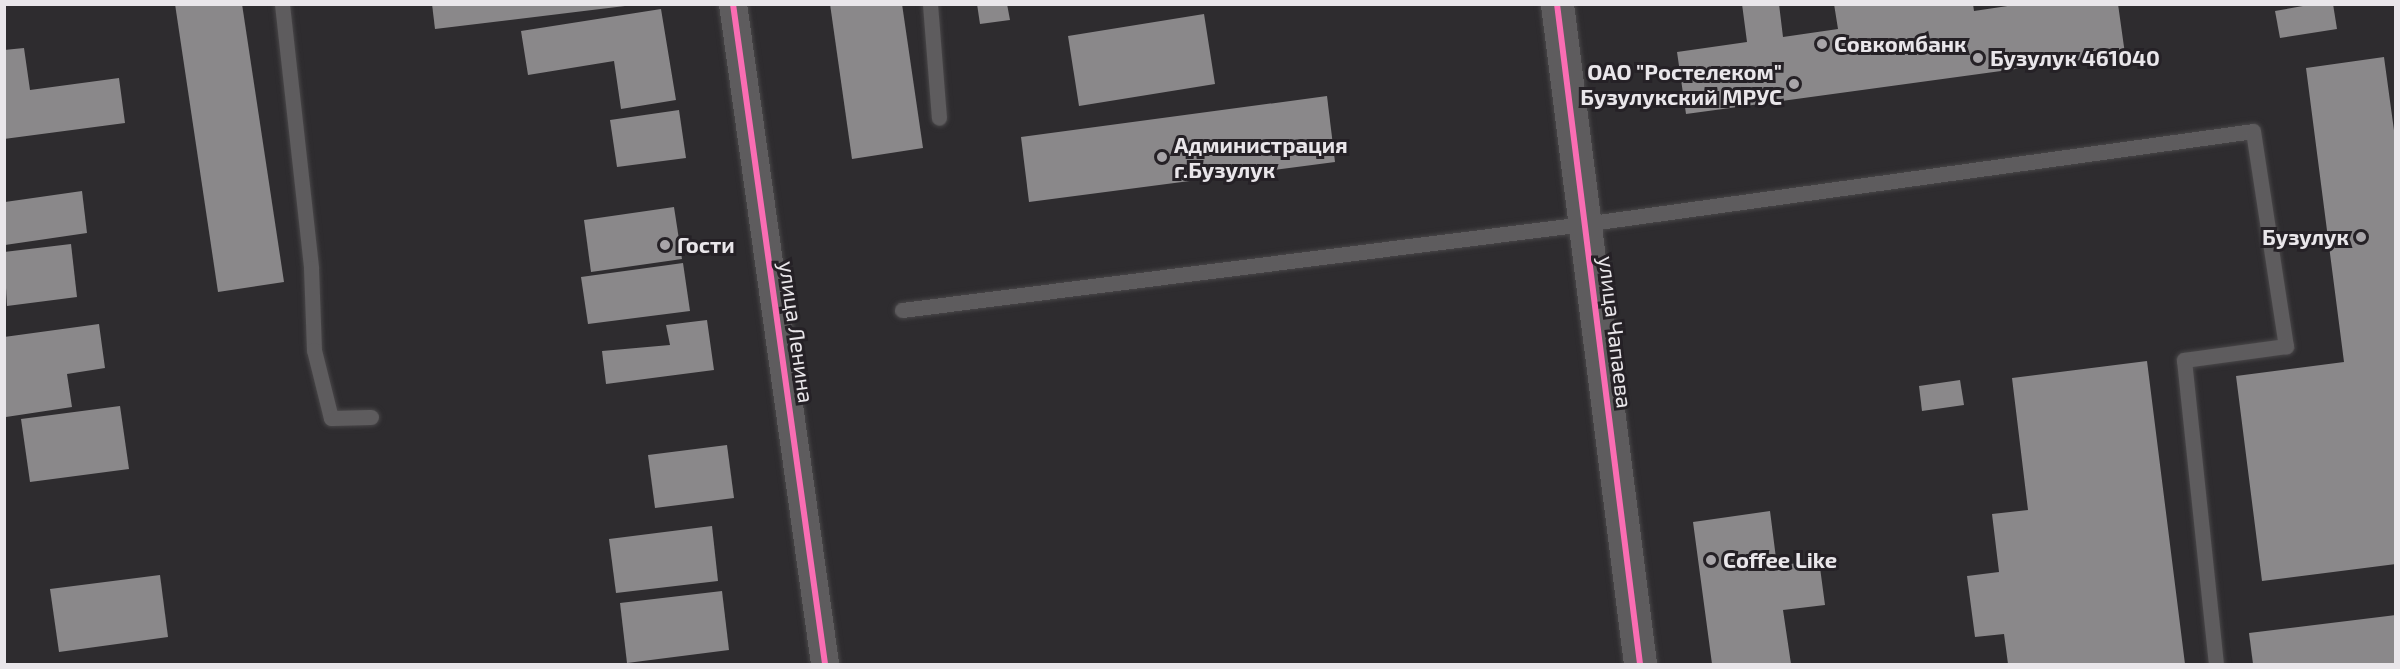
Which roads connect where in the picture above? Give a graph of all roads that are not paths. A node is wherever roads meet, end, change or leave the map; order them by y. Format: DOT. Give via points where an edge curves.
graph roads {
  1 [pos="282,4"];
  2 [pos="733,4"];
  3 [pos="930,4"];
  4 [pos="1557,4"];
  5 [pos="939,118"];
  6 [pos="1584,224"];
  7 [pos="902,310"];
  8 [pos="371,417"];
  9 [pos="825,664"];
  10 [pos="1640,664"];
  11 [pos="2216,664"];
  1 -- 8 [label="lane" via="311,268 314,350 332,418"];
  2 -- 9 [label="street, улица Ленина"];
  3 -- 5 [label="lane"];
  4 -- 6 [label="street, улица Чапаева"];
  6 -- 7 [label="lane"];
  6 -- 10 [label="street, улица Чапаева"];
  6 -- 11 [label="lane" via="2253,130 2286,346 2184,360"];
}
